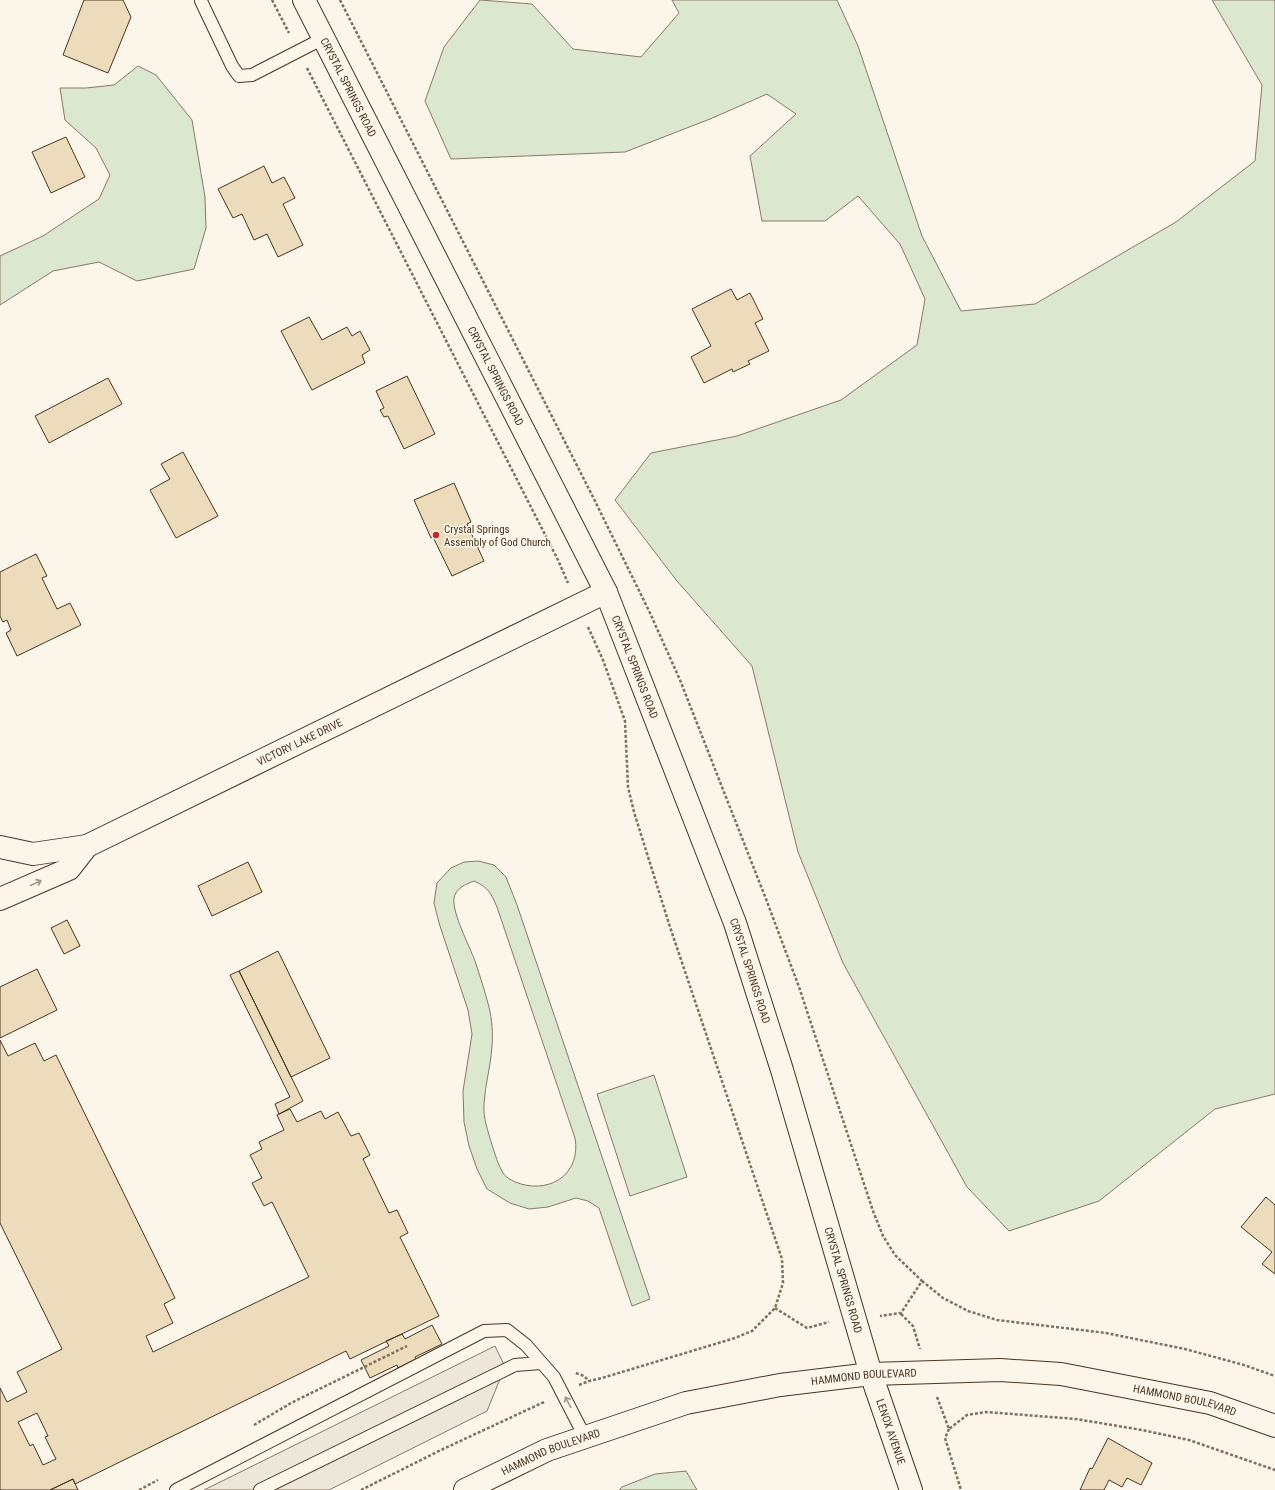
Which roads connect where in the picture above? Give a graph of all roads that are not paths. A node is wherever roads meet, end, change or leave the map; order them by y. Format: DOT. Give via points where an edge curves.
graph roads {
  1 [pos="202,0"];
  2 [pos="304,0"];
  3 [pos="324,38"];
  4 [pos="606,592"];
  5 [pos="87,846"];
  6 [pos="0,848"];
  7 [pos="0,899"];
  8 [pos="541,1363"];
  9 [pos="870,1374"];
  10 [pos="1275,1426"];
  11 [pos="585,1437"];
  12 [pos="176,1490"];
  13 [pos="260,1490"];
  14 [pos="465,1490"];
  15 [pos="911,1490"];
  1 -- 3 [label="lane" via="239,76 252,75"];
  2 -- 3 [label="street, CRYSTAL SPRINGS ROAD"];
  3 -- 4 [label="street, CRYSTAL SPRINGS ROAD"];
  4 -- 5 [label="street, VICTORY LAKE DRIVE"];
  4 -- 9 [label="street, CRYSTAL SPRINGS ROAD" via="735,923 782,1070"];
  5 -- 6 [label="street" via="33,854"];
  7 -- 5 [label="street, VICTORY LAKE DRIVE, one-way" via="68,868"];
  11 -- 8 [label="lane, one-way" via="554,1377"];
  8 -- 12 [label="lane" via="526,1345 507,1330 484,1331"];
  8 -- 13 [label="lane" via="515,1365"];
  9 -- 10 [label="street, HAMMOND BOULEVARD" via="1000,1370 1061,1374 1210,1403"];
  9 -- 11 [label="street, HAMMOND BOULEVARD" via="780,1385 686,1403"];
  9 -- 15 [label="street, LENOX AVENUE"];
  11 -- 14 [label="street, HAMMOND BOULEVARD" via="547,1450"];
}
